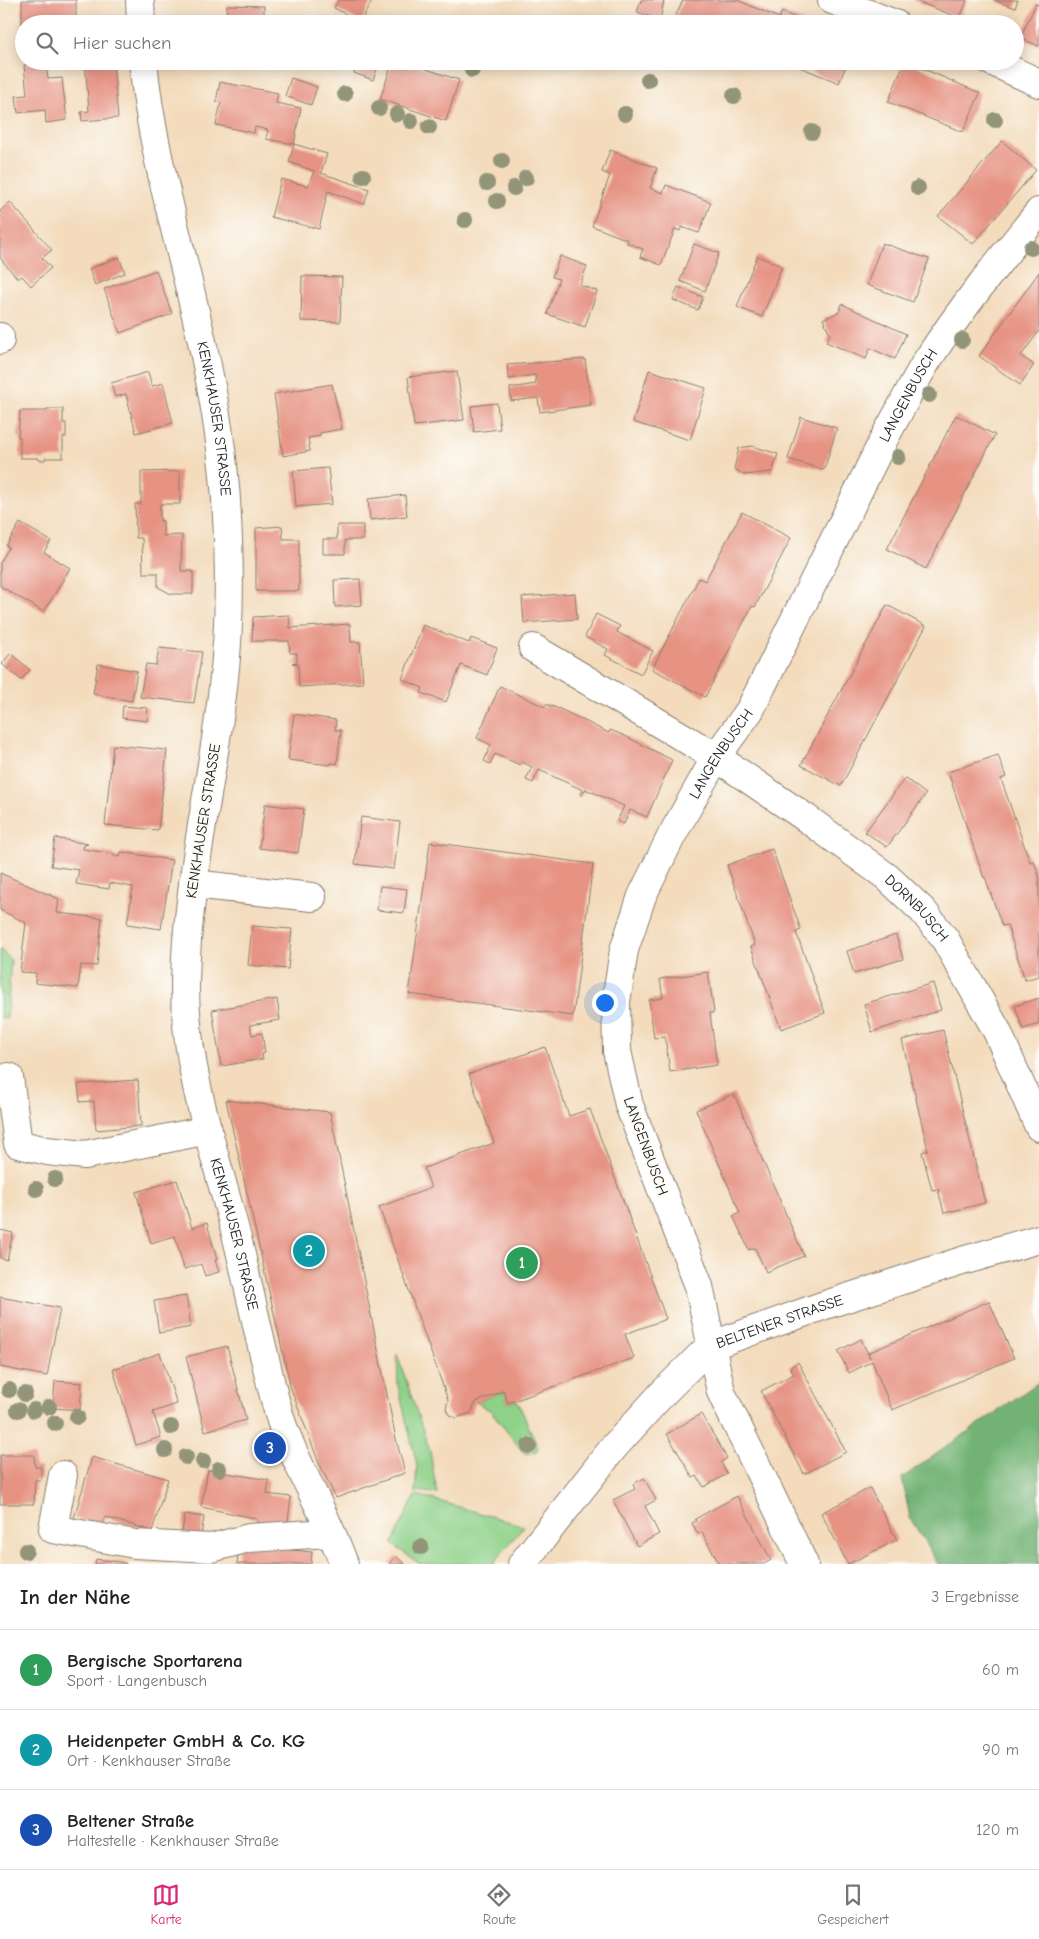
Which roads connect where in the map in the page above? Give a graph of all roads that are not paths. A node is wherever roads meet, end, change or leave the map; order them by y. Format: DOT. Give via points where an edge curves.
graph roads {
  1 [pos="140,0"];
  2 [pos="832,0"];
  3 [pos="141,15"];
  4 [pos="871,15"];
  5 [pos="144,70"];
  6 [pos="1011,70"];
  7 [pos="1039,83"];
  8 [pos="1039,212"];
  9 [pos="533,648"];
  10 [pos="716,757"];
  11 [pos="193,884"];
  12 [pos="312,897"];
  13 [pos="8,1077"];
  14 [pos="1039,1127"];
  15 [pos="208,1130"];
  16 [pos="1039,1239"];
  17 [pos="710,1346"];
  18 [pos="63,1475"];
  19 [pos="330,1533"];
  20 [pos="344,1564"];
  21 [pos="522,1564"];
  22 [pos="804,1564"];
  1 -- 3 [label="street"];
  2 -- 4 [label="street"];
  5 -- 11 [label="street, KENKHAUSER STRASSE" via="160,168 196,312 211,388 221,444 227,515 228,601 224,684"];
  6 -- 7 [label="street"];
  8 -- 10 [label="street, LANGENBUSCH" via="980,284 928,360 888,433 750,710"];
  9 -- 10 [label="street, DORNBUSCH"];
  10 -- 14 [label="street, DORNBUSCH" via="887,877 923,911 945,939 981,1000"];
  10 -- 17 [label="street, LANGENBUSCH" via="642,896 619,975 616,1028 617,1051 629,1105 699,1286"];
  11 -- 12 [label="street"];
  11 -- 15 [label="street, KENKHAUSER STRASSE" via="186,951 186,1010 194,1070"];
  13 -- 15 [label="street" via="18,1144 85,1155"];
  15 -- 19 [label="street, KENKHAUSER STRASSE" via="275,1401 288,1442"];
  16 -- 17 [label="street, BELTENER STRASSE" via="825,1305"];
  17 -- 21 [label="street, BELTENER STRASSE" via="626,1433"];
  17 -- 22 [label="street, LANGENBUSCH" via="721,1392"];
  18 -- 19 [label="street" via="53,1529 135,1544 211,1548 249,1538"];
  19 -- 20 [label="street, KENKHAUSER STRASSE"];
}
